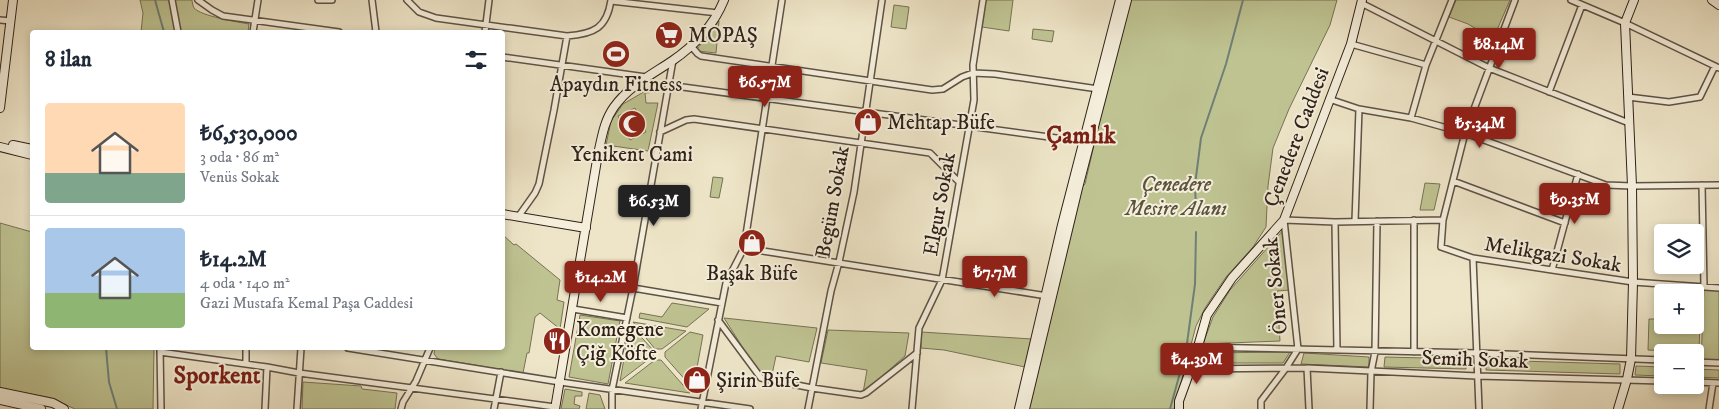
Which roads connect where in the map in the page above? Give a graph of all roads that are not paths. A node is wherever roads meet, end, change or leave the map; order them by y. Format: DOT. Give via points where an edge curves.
graph roads {
  1 [pos="13,0"];
  2 [pos="172,0"];
  3 [pos="198,0"];
  4 [pos="258,0"];
  5 [pos="318,0"];
  6 [pos="332,0"];
  7 [pos="372,0"];
  8 [pos="407,0"];
  9 [pos="489,0"];
  10 [pos="611,0"];
  11 [pos="724,0"];
  12 [pos="782,0"];
  13 [pos="882,0"];
  14 [pos="983,0"];
  15 [pos="1120,0"];
  16 [pos="1127,0"];
  17 [pos="1452,0"];
  18 [pos="1515,0"];
  19 [pos="1571,0"];
  20 [pos="1634,0"];
  21 [pos="1712,0"];
  22 [pos="1362,2"];
  23 [pos="1582,5"];
  24 [pos="1719,5"];
  25 [pos="718,13"];
  26 [pos="0,20"];
  27 [pos="255,20"];
  28 [pos="10,22"];
  29 [pos="1625,23"];
  30 [pos="485,25"];
  31 [pos="178,30"];
  32 [pos="253,30"];
  33 [pos="325,30"];
  34 [pos="376,30"];
  35 [pos="485,30"];
  36 [pos="567,36"];
  37 [pos="1435,41"];
  38 [pos="1351,44"];
  39 [pos="691,46"];
  40 [pos="505,57"];
  41 [pos="673,60"];
  42 [pos="562,65"];
  43 [pos="1426,65"];
  44 [pos="772,66"];
  45 [pos="1717,67"];
  46 [pos="1489,68"];
  47 [pos="973,73"];
  48 [pos="646,77"];
  49 [pos="869,80"];
  50 [pos="668,85"];
  51 [pos="1100,90"];
  52 [pos="1550,92"];
  53 [pos="1628,97"];
  54 [pos="767,98"];
  55 [pos="1329,99"];
  56 [pos="0,108"];
  57 [pos="1359,108"];
  58 [pos="864,111"];
  59 [pos="1411,118"];
  60 [pos="1629,123"];
  61 [pos="969,125"];
  62 [pos="762,129"];
  63 [pos="660,132"];
  64 [pos="1465,133"];
  65 [pos="0,142"];
  66 [pos="1086,142"];
  67 [pos="860,143"];
  68 [pos="0,147"];
  69 [pos="30,149"];
  70 [pos="30,154"];
  71 [pos="1578,174"];
  72 [pos="1453,181"];
  73 [pos="959,182"];
  74 [pos="1702,185"];
  75 [pos="1719,185"];
  76 [pos="1632,186"];
  77 [pos="505,215"];
  78 [pos="518,217"];
  79 [pos="1284,220"];
  80 [pos="1414,220"];
  81 [pos="1443,220"];
  82 [pos="1355,221"];
  83 [pos="1377,221"];
  84 [pos="1335,222"];
  85 [pos="1565,223"];
  86 [pos="586,228"];
  87 [pos="744,248"];
  88 [pos="1473,258"];
  89 [pos="839,262"];
  90 [pos="1552,270"];
  91 [pos="942,280"];
  92 [pos="1633,282"];
  93 [pos="1661,284"];
  94 [pos="1704,284"];
  95 [pos="1704,287"];
  96 [pos="633,288"];
  97 [pos="1719,288"];
  98 [pos="1049,296"];
  99 [pos="722,302"];
  100 [pos="572,309"];
  101 [pos="627,318"];
  102 [pos="718,320"];
  103 [pos="1198,348"];
  104 [pos="1298,349"];
  105 [pos="160,350"];
  106 [pos="246,350"];
  107 [pos="301,350"];
  108 [pos="361,350"];
  109 [pos="429,350"];
  110 [pos="1337,350"];
  111 [pos="917,352"];
  112 [pos="1375,352"];
  113 [pos="1414,352"];
  114 [pos="1477,353"];
  115 [pos="1631,359"];
  116 [pos="425,360"];
  117 [pos="1654,360"];
  118 [pos="1704,362"];
  119 [pos="1719,363"];
  120 [pos="246,364"];
  121 [pos="268,367"];
  122 [pos="1286,368"];
  123 [pos="1307,368"];
  124 [pos="1191,369"];
  125 [pos="501,372"];
  126 [pos="1371,372"];
  127 [pos="299,373"];
  128 [pos="1477,376"];
  129 [pos="1627,379"];
  130 [pos="1654,380"];
  131 [pos="560,382"];
  132 [pos="1716,383"];
  133 [pos="412,388"];
  134 [pos="812,388"];
  135 [pos="612,390"];
  136 [pos="0,392"];
  137 [pos="0,400"];
  138 [pos="495,400"];
  139 [pos="702,401"];
  140 [pos="555,408"];
  141 [pos="42,409"];
  142 [pos="64,409"];
  143 [pos="161,409"];
  144 [pos="265,409"];
  145 [pos="297,409"];
  146 [pos="400,409"];
  147 [pos="494,409"];
  148 [pos="612,409"];
  149 [pos="701,409"];
  150 [pos="750,409"];
  151 [pos="808,409"];
  152 [pos="912,409"];
  153 [pos="1019,409"];
  154 [pos="1025,409"];
  155 [pos="1179,409"];
  156 [pos="1261,409"];
  157 [pos="1309,409"];
  158 [pos="1370,409"];
  159 [pos="1479,409"];
  160 [pos="1618,409"];
  161 [pos="1709,409"];
  1 -- 28 [label="street"];
  2 -- 31 [label="street"];
  3 -- 27 [label="street" via="217,14"];
  4 -- 27 [label="street"];
  5 -- 6 [label="street"];
  7 -- 34 [label="street"];
  8 -- 30 [label="street" via="424,15"];
  9 -- 30 [label="street"];
  10 -- 25 [label="street"];
  10 -- 36 [label="street" via="608,16 602,24 586,33"];
  11 -- 25 [label="street"];
  12 -- 44 [label="street"];
  13 -- 49 [label="street, Begüm Sokak"];
  14 -- 47 [label="street, Elgur Sokak"];
  15 -- 51 [label="street"];
  16 -- 51 [label="street"];
  17 -- 37 [label="street"];
  18 -- 46 [label="street, Melikgazi Sokak"];
  19 -- 23 [label="street"];
  20 -- 29 [label="street"];
  21 -- 24 [label="street"];
  22 -- 37 [label="street"];
  22 -- 38 [label="street, Çenedere Caddesi"];
  23 -- 29 [label="street"];
  23 -- 52 [label="street"];
  25 -- 39 [label="street"];
  26 -- 28 [label="street"];
  27 -- 32 [label="street"];
  27 -- 33 [label="street"];
  28 -- 56 [label="street"];
  29 -- 45 [label="street"];
  29 -- 53 [label="street"];
  30 -- 35 [label="street"];
  30 -- 36 [label="street"];
  36 -- 42 [label="street"];
  37 -- 43 [label="street"];
  37 -- 46 [label="street"];
  38 -- 43 [label="street"];
  38 -- 55 [label="street, Çenedere Caddesi"];
  39 -- 41 [label="street"];
  39 -- 44 [label="street" via="701,56"];
  40 -- 42 [label="street"];
  41 -- 48 [label="street"];
  41 -- 50 [label="street"];
  42 -- 48 [label="street"];
  42 -- 78 [label="street" via="539,184"];
  43 -- 59 [label="street"];
  44 -- 49 [label="street"];
  44 -- 54 [label="street"];
  45 -- 53 [label="street" via="1700,97 1669,102"];
  46 -- 52 [label="street"];
  46 -- 64 [label="street, Melikgazi Sokak"];
  47 -- 49 [label="street" via="938,90"];
  47 -- 51 [label="street"];
  47 -- 61 [label="street, Elgur Sokak" via="974,100"];
  48 -- 86 [label="street" via="619,100 605,125"];
  49 -- 58 [label="street, Begüm Sokak"];
  50 -- 54 [label="street"];
  50 -- 63 [label="street"];
  51 -- 66 [label="street"];
  52 -- 60 [label="street"];
  53 -- 60 [label="street"];
  54 -- 58 [label="street"];
  54 -- 62 [label="street"];
  55 -- 57 [label="street"];
  55 -- 79 [label="street, Çenedere Caddesi"];
  57 -- 59 [label="street"];
  57 -- 82 [label="street"];
  58 -- 61 [label="street"];
  58 -- 67 [label="street, Begüm Sokak"];
  59 -- 64 [label="street"];
  60 -- 76 [label="street"];
  61 -- 66 [label="street"];
  61 -- 73 [label="street, Elgur Sokak"];
  62 -- 63 [label="street" via="694,119"];
  62 -- 67 [label="street"];
  62 -- 87 [label="street"];
  63 -- 96 [label="street"];
  64 -- 71 [label="street"];
  64 -- 72 [label="street, Melikgazi Sokak"];
  65 -- 69 [label="street"];
  66 -- 98 [label="street"];
  67 -- 73 [label="street" via="930,153"];
  67 -- 89 [label="street, Begüm Sokak" via="854,192"];
  68 -- 70 [label="street"];
  71 -- 76 [label="street" via="1606,185"];
  71 -- 85 [label="street"];
  72 -- 81 [label="street, Melikgazi Sokak"];
  72 -- 85 [label="street"];
  73 -- 91 [label="street, Elgur Sokak"];
  74 -- 75 [label="street"];
  74 -- 76 [label="street"];
  74 -- 94 [label="street"];
  76 -- 92 [label="street"];
  77 -- 78 [label="street"];
  78 -- 86 [label="street"];
  79 -- 84 [label="street"];
  79 -- 103 [label="street, Çenedere Caddesi" via="1232,278 1207,315"];
  79 -- 104 [label="street, Öner Sokak"];
  80 -- 81 [label="street"];
  80 -- 83 [label="street"];
  80 -- 113 [label="street"];
  81 -- 88 [label="street, Melikgazi Sokak" via="1441,247"];
  82 -- 83 [label="street"];
  82 -- 84 [label="street"];
  83 -- 112 [label="street"];
  84 -- 110 [label="street"];
  85 -- 90 [label="street"];
  86 -- 100 [label="street"];
  87 -- 89 [label="street"];
  87 -- 99 [label="street" via="726,283"];
  88 -- 90 [label="street, Melikgazi Sokak"];
  88 -- 114 [label="street"];
  89 -- 91 [label="street"];
  89 -- 134 [label="street, Begüm Sokak"];
  90 -- 92 [label="street, Melikgazi Sokak"];
  91 -- 98 [label="street"];
  91 -- 111 [label="street, Elgur Sokak" via="919,328"];
  92 -- 93 [label="street, Melikgazi Sokak"];
  92 -- 115 [label="street"];
  95 -- 97 [label="street, Melikgazi Sokak"];
  96 -- 99 [label="street"];
  96 -- 101 [label="street"];
  98 -- 153 [label="street"];
  98 -- 154 [label="street"];
  99 -- 102 [label="street"];
  100 -- 101 [label="street"];
  100 -- 131 [label="street"];
  101 -- 135 [label="street"];
  102 -- 134 [label="street" via="761,378"];
  102 -- 139 [label="street"];
  103 -- 104 [label="street, Semih Sokak"];
  103 -- 124 [label="street, Çenedere Caddesi"];
  104 -- 110 [label="street, Semih Sokak"];
  104 -- 122 [label="street"];
  105 -- 120 [label="street"];
  105 -- 143 [label="street"];
  106 -- 120 [label="street"];
  107 -- 127 [label="street"];
  108 -- 116 [label="street"];
  109 -- 116 [label="street"];
  110 -- 112 [label="street, Semih Sokak"];
  111 -- 134 [label="street" via="866,393 856,395"];
  111 -- 152 [label="street, Elgur Sokak"];
  112 -- 113 [label="street, Semih Sokak"];
  112 -- 126 [label="street"];
  113 -- 114 [label="street, Semih Sokak"];
  114 -- 115 [label="street, Semih Sokak"];
  114 -- 128 [label="street"];
  115 -- 117 [label="street, Semih Sokak"];
  115 -- 129 [label="street"];
  116 -- 125 [label="street"];
  116 -- 133 [label="street"];
  118 -- 119 [label="street"];
  120 -- 121 [label="street"];
  121 -- 127 [label="street"];
  121 -- 144 [label="street"];
  122 -- 123 [label="street, Semih Sokak"];
  122 -- 124 [label="street, Semih Sokak"];
  122 -- 156 [label="street" via="1261,402"];
  123 -- 126 [label="street, Semih Sokak"];
  123 -- 157 [label="street"];
  124 -- 155 [label="street, Çenedere Caddesi"];
  125 -- 131 [label="street"];
  125 -- 138 [label="street"];
  126 -- 128 [label="street, Semih Sokak"];
  126 -- 158 [label="street"];
  127 -- 133 [label="street"];
  127 -- 145 [label="street"];
  128 -- 129 [label="street, Semih Sokak"];
  128 -- 159 [label="street"];
  129 -- 130 [label="street, Semih Sokak"];
  129 -- 160 [label="street"];
  131 -- 135 [label="street"];
  131 -- 140 [label="street"];
  132 -- 161 [label="street"];
  133 -- 138 [label="street"];
  133 -- 146 [label="street"];
  134 -- 151 [label="street, Begüm Sokak"];
  135 -- 139 [label="street"];
  135 -- 148 [label="street"];
  136 -- 142 [label="street" via="53,403"];
  137 -- 141 [label="street"];
  138 -- 140 [label="street"];
  138 -- 147 [label="street"];
  139 -- 149 [label="street"];
  139 -- 150 [label="street"];
}
